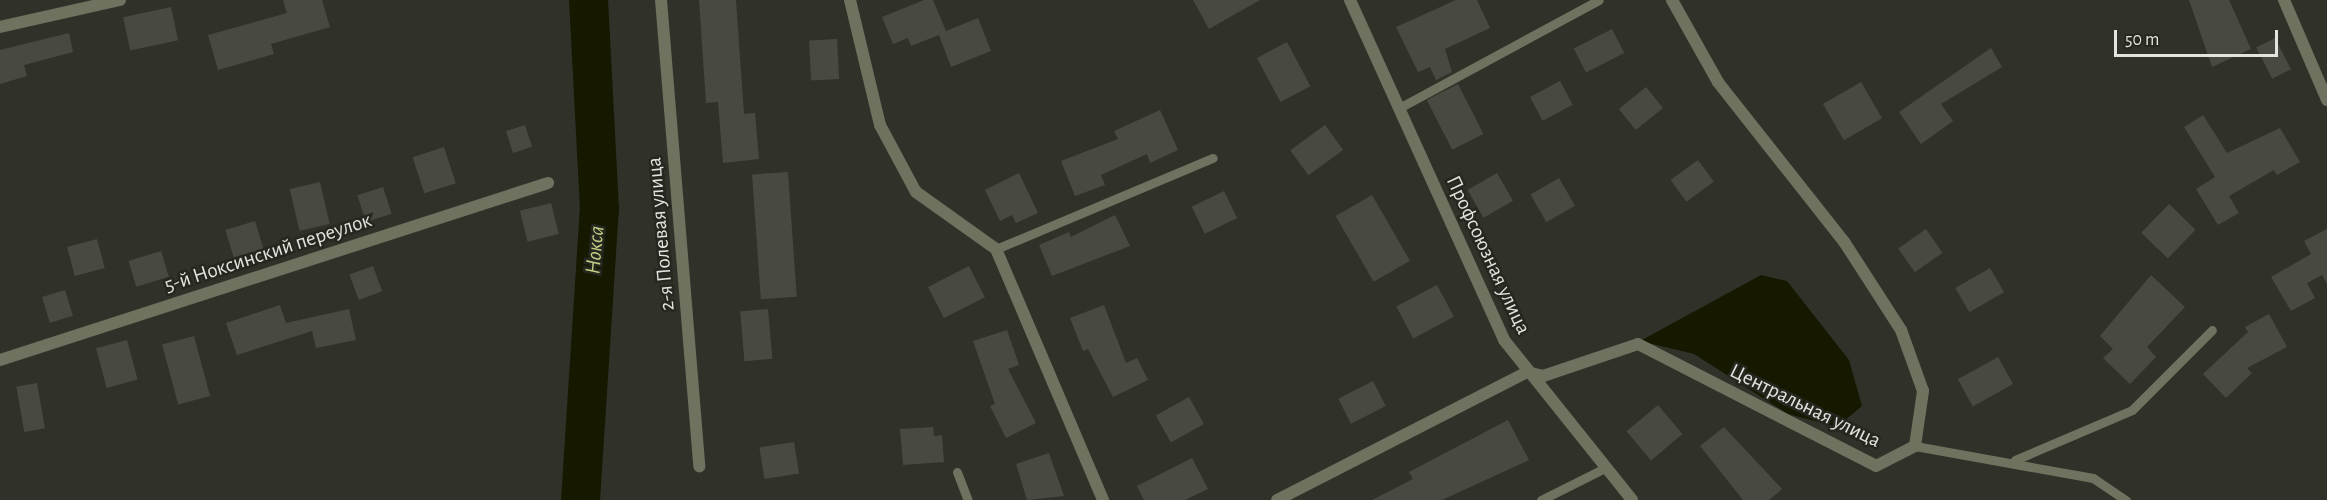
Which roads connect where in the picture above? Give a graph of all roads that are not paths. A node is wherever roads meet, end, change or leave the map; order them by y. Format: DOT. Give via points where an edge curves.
graph roads {
  1 [pos="120,0"];
  2 [pos="661,0"];
  3 [pos="850,0"];
  4 [pos="1350,0"];
  5 [pos="1599,0"];
  6 [pos="1672,0"];
  7 [pos="2284,0"];
  8 [pos="0,27"];
  9 [pos="2327,99"];
  10 [pos="1399,108"];
  11 [pos="1213,158"];
  12 [pos="548,183"];
  13 [pos="996,249"];
  14 [pos="2212,330"];
  15 [pos="0,360"];
  16 [pos="1527,372"];
  17 [pos="1915,446"];
  18 [pos="2015,460"];
  19 [pos="699,466"];
  20 [pos="1605,468"];
  21 [pos="957,472"];
  22 [pos="968,500"];
  23 [pos="1103,500"];
  24 [pos="1277,500"];
  25 [pos="1541,500"];
  26 [pos="1632,500"];
  27 [pos="2126,500"];
  1 -- 8 [label="street"];
  2 -- 19 [label="street, 2-я Полевая улица"];
  3 -- 13 [label="street" via="880,125 916,192"];
  4 -- 10 [label="street, Профсоюзная улица"];
  5 -- 10 [label="lane"];
  6 -- 17 [label="street" via="1718,82 1845,243 1901,330 1923,391"];
  7 -- 9 [label="street"];
  10 -- 16 [label="street, Профсоюзная улица" via="1504,339"];
  11 -- 13 [label="lane"];
  12 -- 15 [label="street, 5-й Ноксинский переулок"];
  13 -- 23 [label="street"];
  14 -- 18 [label="lane" via="2132,410"];
  16 -- 17 [label="street, Центральная улица" via="1543,376 1638,344 1876,466"];
  16 -- 20 [label="street, Профсоюзная улица"];
  16 -- 24 [label="street"];
  17 -- 18 [label="lane"];
  18 -- 27 [label="lane" via="2093,478"];
  20 -- 25 [label="lane"];
  20 -- 26 [label="street, Профсоюзная улица"];
  21 -- 22 [label="lane"];
}
